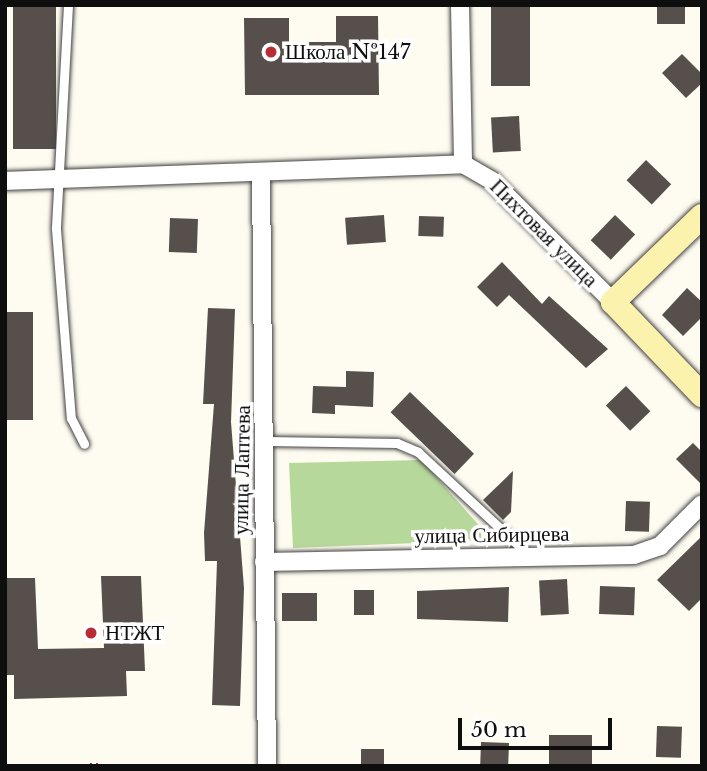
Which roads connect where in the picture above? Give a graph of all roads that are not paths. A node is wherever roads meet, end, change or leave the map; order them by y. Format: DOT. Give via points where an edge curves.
graph roads {
  1 [pos="68,5"];
  2 [pos="460,5"];
  3 [pos="463,164"];
  4 [pos="261,175"];
  5 [pos="63,180"];
  6 [pos="5,181"];
  7 [pos="702,216"];
  8 [pos="613,302"];
  9 [pos="702,395"];
  10 [pos="267,441"];
  11 [pos="84,444"];
  12 [pos="702,504"];
  13 [pos="530,556"];
  14 [pos="264,562"];
  15 [pos="267,766"];
  1 -- 5 [label="lane"];
  2 -- 3 [label="street"];
  3 -- 4 [label="street"];
  3 -- 8 [label="street, Пихтовая улица" via="492,181"];
  4 -- 5 [label="street"];
  4 -- 10 [label="street, улица Лаптева"];
  5 -- 6 [label="street"];
  5 -- 11 [label="lane" via="56,229 71,418"];
  7 -- 8 [label="street"];
  8 -- 9 [label="street, Пихтовая улица"];
  10 -- 13 [label="lane" via="397,443 418,452"];
  10 -- 14 [label="street, улица Лаптева"];
  12 -- 13 [label="street, улица Сибирцева" via="660,547 634,555"];
  13 -- 14 [label="street, улица Сибирцева"];
  14 -- 15 [label="street, улица Лаптева"];
}
